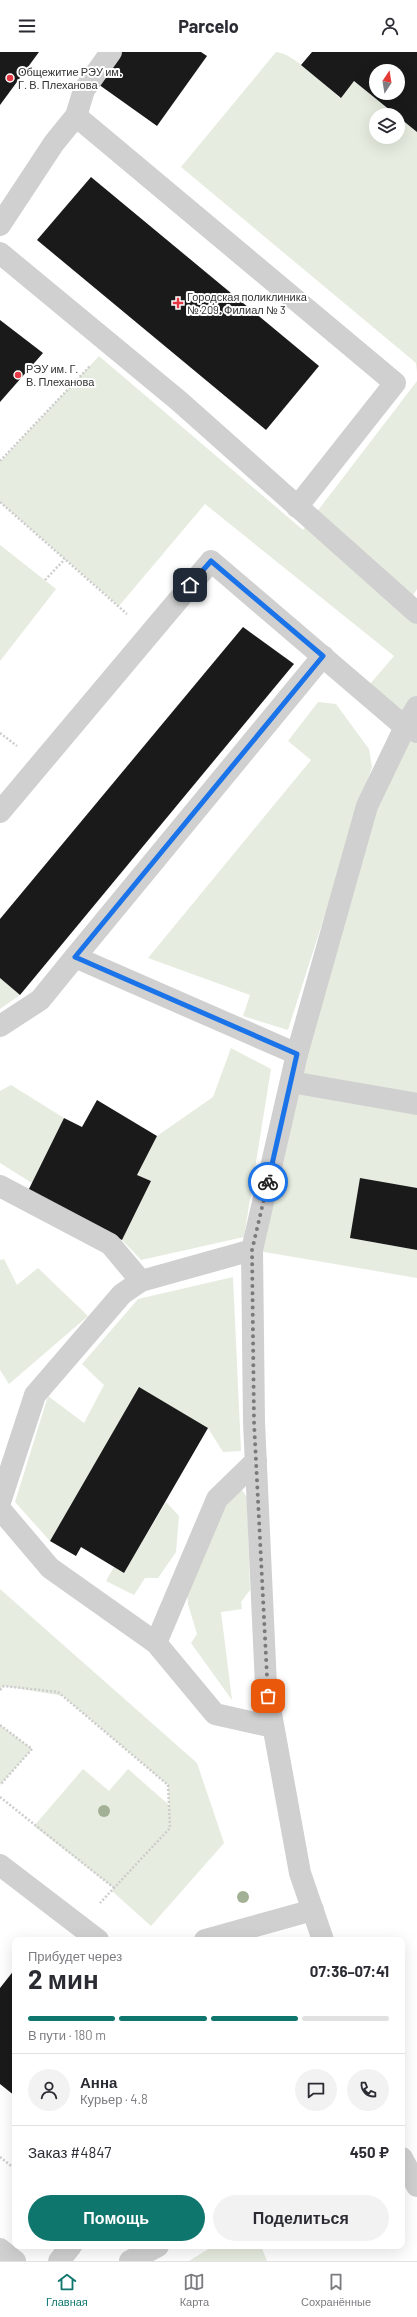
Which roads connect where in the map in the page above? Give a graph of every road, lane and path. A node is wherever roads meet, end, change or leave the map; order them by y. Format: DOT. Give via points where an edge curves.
graph roads {
  1 [pos="111,52"];
  2 [pos="76,116"];
  3 [pos="0,225"];
  4 [pos="0,252"];
  5 [pos="111,343"];
  6 [pos="0,461"];
  7 [pos="0,502"];
  8 [pos="297,507"];
  9 [pos="65,559"];
  10 [pos="45,580"];
  11 [pos="417,612"];
  12 [pos="150,634"];
  13 [pos="323,656"];
  14 [pos="417,707"];
  15 [pos="411,729"];
  16 [pos="0,812"];
  17 [pos="75,957"];
  18 [pos="0,1026"];
  19 [pos="297,1054"];
  20 [pos="291,1082"];
  21 [pos="417,1104"];
  22 [pos="0,1186"];
  23 [pos="252,1250"];
  24 [pos="141,1281"];
  25 [pos="256,1461"];
  26 [pos="0,1502"];
  27 [pos="0,1509"];
  28 [pos="156,1643"];
  29 [pos="0,1690"];
  30 [pos="0,1725"];
  31 [pos="274,1727"];
  32 [pos="0,1785"];
  33 [pos="0,1797"];
  34 [pos="0,1865"];
  35 [pos="114,1888"];
  36 [pos="96,1908"];
  37 [pos="313,1910"];
  38 [pos="94,1937"];
  39 [pos="216,1937"];
  40 [pos="322,1937"];
  41 [pos="0,2158"];
  42 [pos="405,2164"];
  43 [pos="12,2167"];
  44 [pos="417,2186"];
  45 [pos="0,2249"];
  46 [pos="69,2249"];
  47 [pos="152,2249"];
  48 [pos="15,2261"];
  49 [pos="59,2261"];
  50 [pos="130,2261"];
  1 -- 2 [label="street" via="84,90"];
  2 -- 3 [label="street" via="54,143"];
  2 -- 8 [label="street" via="395,383"];
  4 -- 5 [label="street"];
  5 -- 6 [label="path"];
  5 -- 8 [label="street"];
  7 -- 9 [label="path"];
  8 -- 11 [label="street"];
  9 -- 10 [label="path"];
  9 -- 12 [label="path"];
  12 -- 13 [label="street" via="211,561"];
  12 -- 16 [label="street"];
  13 -- 15 [label="street"];
  13 -- 17 [label="street"];
  14 -- 15 [label="street"];
  15 -- 19 [label="street" via="367,806"];
  17 -- 18 [label="street" via="40,1000"];
  17 -- 19 [label="street"];
  19 -- 20 [label="street"];
  20 -- 21 [label="street"];
  20 -- 23 [label="street"];
  22 -- 24 [label="street" via="110,1244"];
  23 -- 24 [label="street"];
  23 -- 25 [label="street"];
  24 -- 26 [label="street" via="122,1294 35,1395"];
  25 -- 28 [label="street" via="217,1499"];
  25 -- 31 [label="street" via="266,1686"];
  27 -- 28 [label="street" via="50,1568"];
  28 -- 31 [label="street" via="215,1714"];
  29 -- 35 [label="path" via="4,1686 58,1692 168,1785 170,1828"];
  30 -- 32 [label="path" via="32,1749"];
  31 -- 37 [label="street" via="300,1873"];
  33 -- 35 [label="path"];
  34 -- 38 [label="street"];
  35 -- 36 [label="path"];
  37 -- 39 [label="street"];
  37 -- 40 [label="street"];
  41 -- 43 [label="path"];
  42 -- 44 [label="street"];
  45 -- 48 [label="street"];
  46 -- 49 [label="street"];
  47 -- 50 [label="street"];
}
